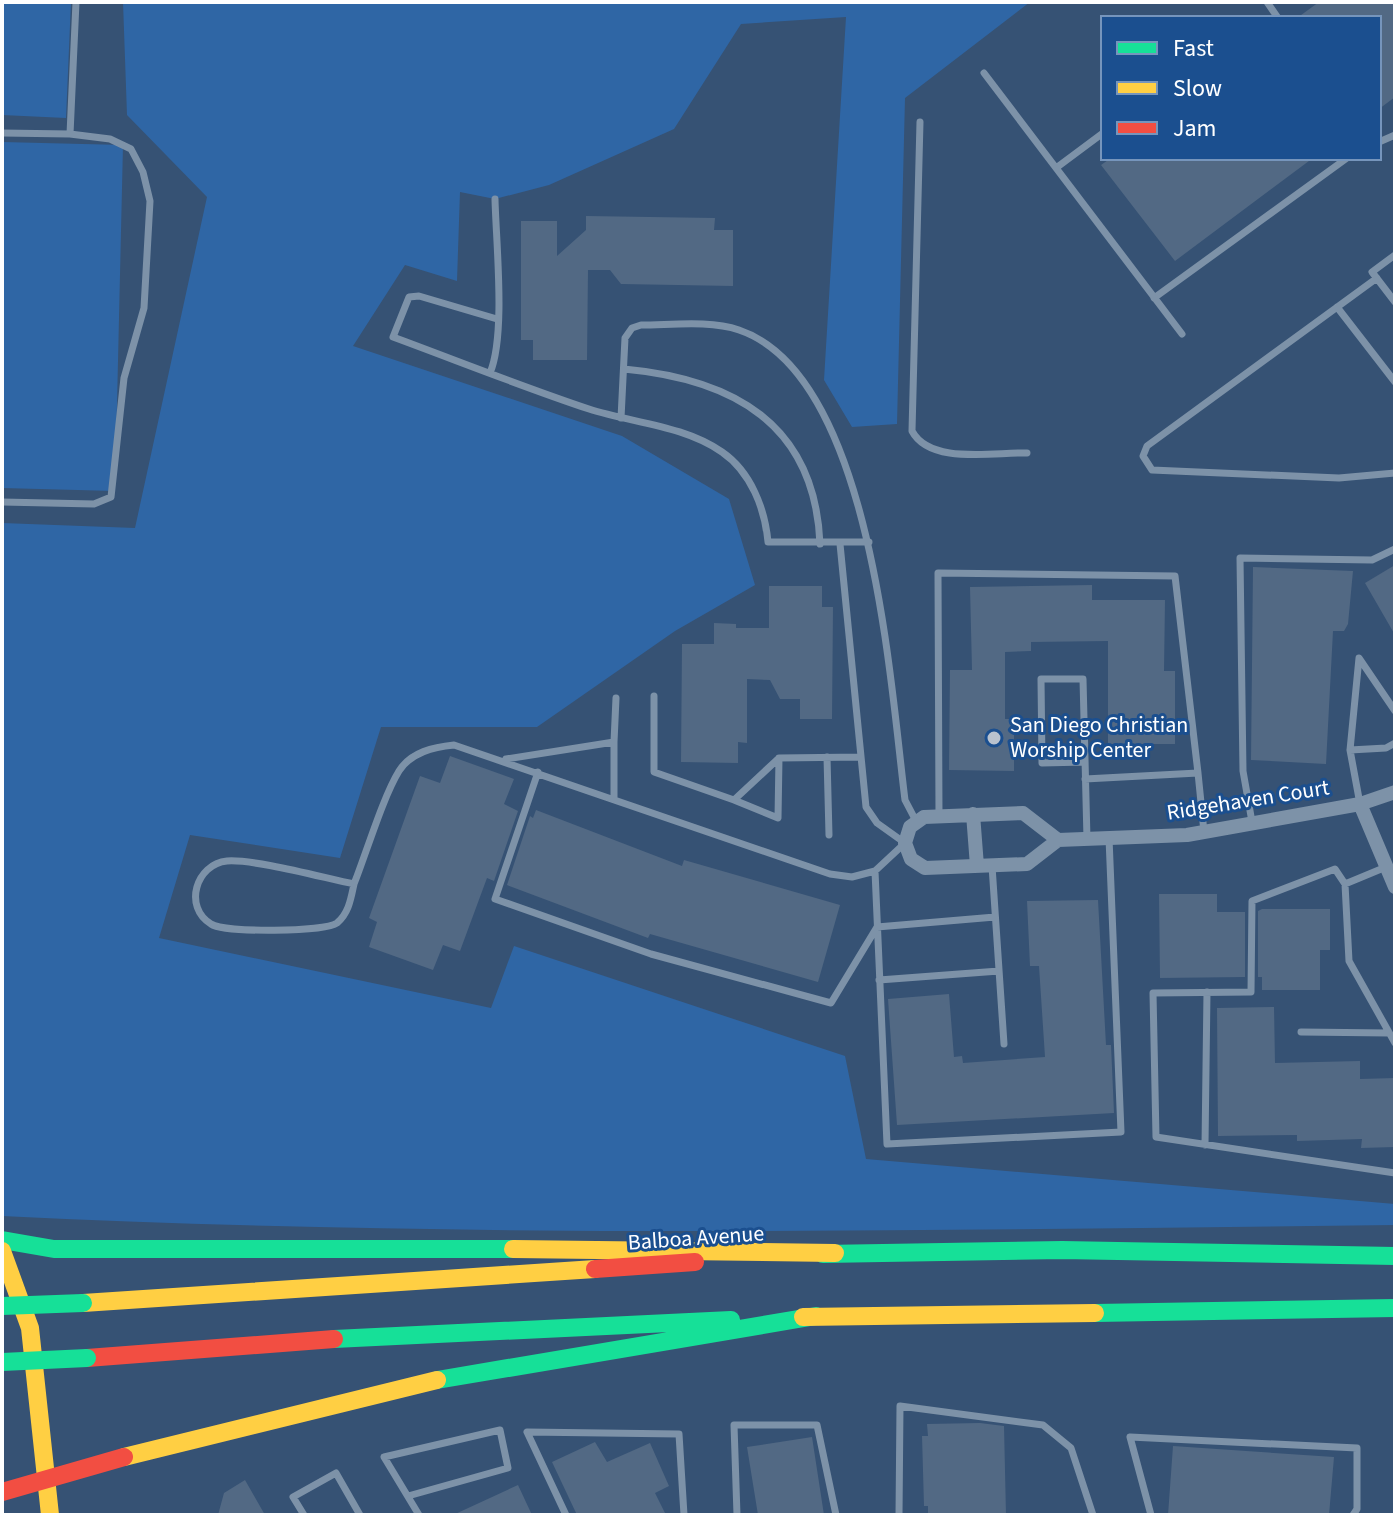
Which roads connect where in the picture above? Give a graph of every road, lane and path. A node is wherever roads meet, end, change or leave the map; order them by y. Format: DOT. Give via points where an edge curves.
graph roads {
  1 [pos="76,2"];
  2 [pos="984,73"];
  3 [pos="920,122"];
  4 [pos="2,133"];
  5 [pos="70,134"];
  6 [pos="1101,134"];
  7 [pos="1344,160"];
  8 [pos="1056,168"];
  9 [pos="495,199"];
  10 [pos="1395,255"];
  11 [pos="1377,278"];
  12 [pos="1154,298"];
  13 [pos="1395,302"];
  14 [pos="1337,307"];
  15 [pos="497,319"];
  16 [pos="1182,334"];
  17 [pos="624,369"];
  18 [pos="490,373"];
  19 [pos="1395,382"];
  20 [pos="621,418"];
  21 [pos="1027,453"];
  22 [pos="1395,473"];
  23 [pos="2,502"];
  24 [pos="869,542"];
  25 [pos="820,544"];
  26 [pos="840,544"];
  27 [pos="1395,549"];
  28 [pos="654,696"];
  29 [pos="616,698"];
  30 [pos="1395,711"];
  31 [pos="614,742"];
  32 [pos="1395,743"];
  33 [pos="1350,750"];
  34 [pos="827,757"];
  35 [pos="861,757"];
  36 [pos="779,758"];
  37 [pos="503,759"];
  38 [pos="1085,762"];
  39 [pos="538,772"];
  40 [pos="1198,773"];
  41 [pos="1085,779"];
  42 [pos="1395,792"];
  43 [pos="614,799"];
  44 [pos="734,800"];
  45 [pos="1360,804"];
  46 [pos="973,814"];
  47 [pos="939,816"];
  48 [pos="916,821"];
  49 [pos="1252,824"];
  50 [pos="1204,832"];
  51 [pos="829,835"];
  52 [pos="1109,838"];
  53 [pos="1087,839"];
  54 [pos="1058,840"];
  55 [pos="905,843"];
  56 [pos="985,866"];
  57 [pos="875,871"];
  58 [pos="1392,876"];
  59 [pos="354,884"];
  60 [pos="1345,884"];
  61 [pos="995,917"];
  62 [pos="877,927"];
  63 [pos="999,971"];
  64 [pos="879,980"];
  65 [pos="1207,992"];
  66 [pos="1301,1032"];
  67 [pos="1389,1033"];
  68 [pos="1395,1043"];
  69 [pos="1004,1044"];
  70 [pos="1205,1145"];
  71 [pos="1395,1173"];
  72 [pos="2,1240"];
  73 [pos="2,1251"];
  74 [pos="835,1253"];
  75 [pos="1395,1256"];
  76 [pos="2,1306"];
  77 [pos="1395,1308"];
  78 [pos="816,1316"];
  79 [pos="2,1362"];
  80 [pos="2,1492"];
  81 [pos="408,1496"];
  82 [pos="50,1515"];
  83 [pos="304,1515"];
  84 [pos="360,1515"];
  85 [pos="419,1515"];
  86 [pos="566,1515"];
  87 [pos="684,1515"];
  88 [pos="737,1515"];
  89 [pos="836,1515"];
  90 [pos="899,1515"];
  91 [pos="1093,1515"];
  92 [pos="1151,1515"];
  93 [pos="1353,1515"];
  1 -- 5 [label="lane"];
  2 -- 8 [label="lane"];
  3 -- 21 [label="lane" via="912,431 921,445 942,452"];
  4 -- 5 [label="lane"];
  5 -- 23 [label="lane" via="110,139 131,149 150,201 144,308 124,378 113,493 94,504"];
  6 -- 8 [label="lane"];
  7 -- 12 [label="lane"];
  8 -- 12 [label="lane"];
  9 -- 15 [label="lane"];
  10 -- 11 [label="lane" via="1372,272"];
  11 -- 13 [label="lane"];
  11 -- 14 [label="lane"];
  12 -- 16 [label="lane"];
  14 -- 19 [label="lane"];
  14 -- 22 [label="lane" via="1147,446 1145,464 1152,470 1339,478"];
  15 -- 18 [label="lane"];
  15 -- 18 [label="lane" via="409,297 393,337"];
  17 -- 20 [label="lane"];
  17 -- 24 [label="lane" via="625,338 641,325 724,326 759,340 808,390 846,469"];
  17 -- 25 [label="lane" via="715,386 762,416 804,469 816,505"];
  18 -- 20 [label="lane"];
  20 -- 25 [label="lane" via="688,435 725,454 755,493 768,542"];
  24 -- 26 [label="lane"];
  24 -- 48 [label="lane" via="905,800"];
  25 -- 26 [label="lane"];
  26 -- 35 [label="lane"];
  27 -- 49 [label="lane" via="1372,560 1240,558 1243,771"];
  28 -- 44 [label="lane" via="654,772"];
  29 -- 31 [label="lane"];
  30 -- 33 [label="lane" via="1359,658"];
  31 -- 37 [label="lane"];
  31 -- 43 [label="lane"];
  32 -- 33 [label="lane"];
  33 -- 45 [label="lane"];
  34 -- 35 [label="lane"];
  34 -- 36 [label="lane"];
  34 -- 51 [label="lane"];
  35 -- 55 [label="lane" via="866,807 877,823"];
  36 -- 44 [label="lane"];
  36 -- 44 [label="lane" via="778,818"];
  37 -- 39 [label="lane"];
  37 -- 59 [label="lane" via="454,745 414,756 399,770"];
  38 -- 38 [label="lane" via="1083,679 1041,679 1042,763"];
  38 -- 41 [label="lane"];
  39 -- 43 [label="lane"];
  39 -- 62 [label="lane" via="495,899 651,954 831,1003"];
  40 -- 41 [label="lane"];
  40 -- 47 [label="lane" via="1175,576 938,573"];
  40 -- 50 [label="lane"];
  41 -- 53 [label="lane"];
  42 -- 45 [label="street, Ridgehaven Court"];
  43 -- 57 [label="lane" via="830,874 852,877"];
  45 -- 49 [label="street, Ridgehaven Court"];
  45 -- 58 [label="street"];
  46 -- 47 [label="street"];
  46 -- 54 [label="street" via="1023,813"];
  46 -- 56 [label="street"];
  47 -- 48 [label="street"];
  48 -- 55 [label="street"];
  49 -- 50 [label="street, Ridgehaven Court"];
  50 -- 52 [label="street, Ridgehaven Court"];
  52 -- 53 [label="street, Ridgehaven Court"];
  52 -- 64 [label="lane" via="1121,1132 887,1144"];
  53 -- 54 [label="street, Ridgehaven Court"];
  54 -- 56 [label="street" via="1027,864"];
  55 -- 56 [label="street" via="911,859 925,868"];
  55 -- 57 [label="lane"];
  56 -- 61 [label="lane"];
  57 -- 62 [label="lane"];
  58 -- 60 [label="lane"];
  59 -- 59 [label="lane" via="231,861 220,862 201,876 195,898 204,919 224,930 329,928 343,916"];
  60 -- 65 [label="lane" via="1335,869 1252,901 1251,992"];
  60 -- 67 [label="lane" via="1349,961"];
  61 -- 62 [label="lane"];
  61 -- 63 [label="lane"];
  62 -- 64 [label="lane"];
  63 -- 64 [label="lane"];
  63 -- 69 [label="lane"];
  65 -- 70 [label="lane"];
  65 -- 70 [label="lane" via="1153,993 1156,1137"];
  66 -- 67 [label="lane"];
  67 -- 68 [label="lane"];
  70 -- 71 [label="lane"];
  72 -- 74 [label="main road" via="54,1249"];
  73 -- 82 [label="main road" via="30,1328"];
  74 -- 75 [label="main road, Balboa Avenue" via="1062,1250"];
  74 -- 76 [label="main road, Balboa Avenue, bridge"];
  77 -- 78 [label="main road"];
  78 -- 79 [label="main road, bridge" via="378,1336"];
  78 -- 80 [label="main road, bridge" via="438,1380"];
  81 -- 81 [label="lane" via="384,1457 500,1430 508,1468"];
  81 -- 85 [label="lane"];
  83 -- 84 [label="lane" via="293,1497 336,1473"];
  86 -- 87 [label="lane" via="527,1432 679,1434"];
  88 -- 89 [label="lane" via="734,1425 817,1425"];
  90 -- 91 [label="lane" via="900,1406 1043,1425 1071,1448"];
  92 -- 93 [label="lane" via="1130,1437 1357,1448"];
}
